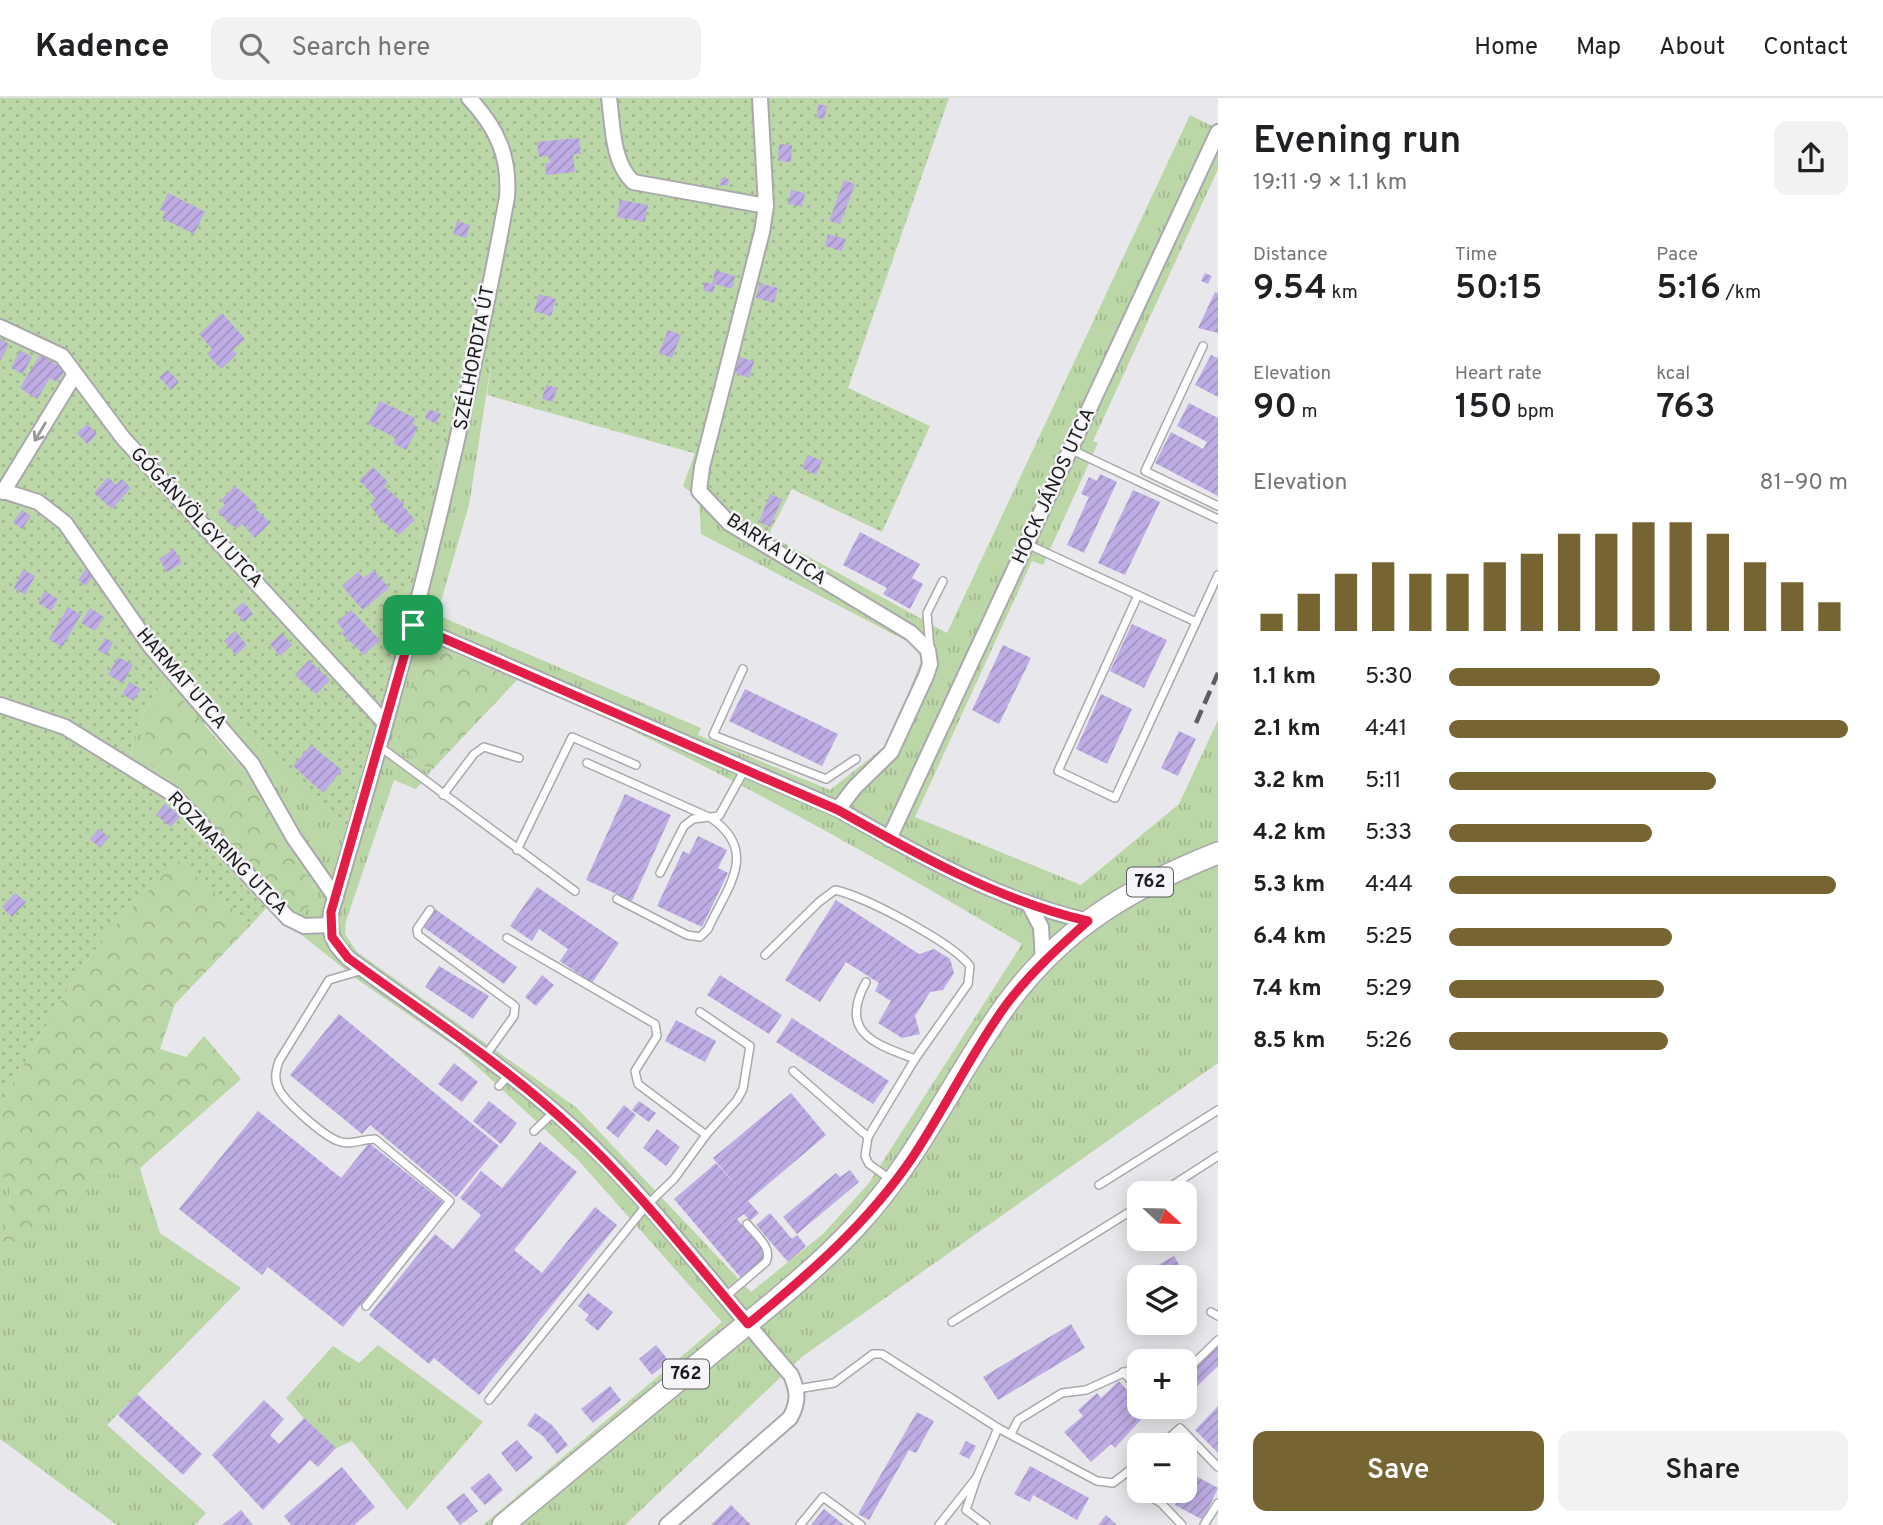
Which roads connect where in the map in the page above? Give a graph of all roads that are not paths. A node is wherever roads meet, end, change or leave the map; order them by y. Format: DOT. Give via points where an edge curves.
graph roads {
  1 [pos="469,98"];
  2 [pos="609,98"];
  3 [pos="760,98"];
  4 [pos="1218,132"];
  5 [pos="766,206"];
  6 [pos="0,327"];
  7 [pos="1203,346"];
  8 [pos="75,374"];
  9 [pos="1070,449"];
  10 [pos="2,491"];
  11 [pos="1218,506"];
  12 [pos="1218,519"];
  13 [pos="1026,544"];
  14 [pos="1218,575"];
  15 [pos="943,581"];
  16 [pos="1138,595"];
  17 [pos="1196,622"];
  18 [pos="413,625"];
  19 [pos="930,657"];
  20 [pos="743,669"];
  21 [pos="0,705"];
  22 [pos="385,723"];
  23 [pos="732,743"];
  24 [pos="379,746"];
  25 [pos="519,758"];
  26 [pos="724,759"];
  27 [pos="856,759"];
  28 [pos="587,763"];
  29 [pos="636,765"];
  30 [pos="745,769"];
  31 [pos="443,795"];
  32 [pos="838,810"];
  33 [pos="711,818"];
  34 [pos="889,839"];
  35 [pos="517,850"];
  36 [pos="1218,853"];
  37 [pos="660,873"];
  38 [pos="575,891"];
  39 [pos="336,898"];
  40 [pos="617,899"];
  41 [pos="1029,904"];
  42 [pos="430,910"];
  43 [pos="1088,921"];
  44 [pos="329,925"];
  45 [pos="507,938"];
  46 [pos="765,955"];
  47 [pos="1043,961"];
  48 [pos="364,970"];
  49 [pos="866,982"];
  50 [pos="700,1012"];
  51 [pos="486,1055"];
  52 [pos="915,1059"];
  53 [pos="793,1071"];
  54 [pos="509,1075"];
  55 [pos="499,1086"];
  56 [pos="1218,1110"];
  57 [pos="554,1112"];
  58 [pos="534,1132"];
  59 [pos="706,1135"];
  60 [pos="868,1137"];
  61 [pos="1218,1156"];
  62 [pos="894,1181"];
  63 [pos="1179,1181"];
  64 [pos="1098,1185"];
  65 [pos="646,1206"];
  66 [pos="1127,1213"];
  67 [pos="747,1224"];
  68 [pos="725,1297"];
  69 [pos="366,1306"];
  70 [pos="952,1322"];
  71 [pos="748,1324"];
  72 [pos="1218,1340"];
  73 [pos="1197,1360"];
  74 [pos="1127,1370"];
  75 [pos="1123,1372"];
  76 [pos="1127,1376"];
  77 [pos="797,1389"];
  78 [pos="489,1400"];
  79 [pos="998,1428"];
  80 [pos="1011,1434"];
  81 [pos="1197,1445"];
  82 [pos="1218,1467"];
  83 [pos="1127,1472"];
  84 [pos="977,1477"];
  85 [pos="1161,1503"];
  86 [pos="1218,1503"];
  87 [pos="503,1525"];
  88 [pos="667,1525"];
  89 [pos="800,1525"];
  90 [pos="861,1525"];
  91 [pos="939,1525"];
  92 [pos="986,1525"];
  93 [pos="1182,1525"];
  94 [pos="1204,1525"];
  1 -- 18 [label="street, SZÉLHORDTA ÚT" via="503,146 509,175 507,197 454,462"];
  2 -- 5 [label="street" via="617,155 622,172 633,182"];
  3 -- 5 [label="street, BARKA UTCA"];
  4 -- 9 [label="street, HOCK JÁNOS UTCA"];
  5 -- 19 [label="street, BARKA UTCA" via="699,491 729,523 911,634 923,642"];
  6 -- 8 [label="street, GÓGÁNVÖLGYI UTCA" via="62,356"];
  7 -- 11 [label="lane" via="1145,471"];
  8 -- 10 [label="street, one-way"];
  8 -- 22 [label="street, GÓGÁNVÖLGYI UTCA" via="122,438"];
  9 -- 12 [label="lane"];
  9 -- 13 [label="street, HOCK JÁNOS UTCA"];
  10 -- 39 [label="street, HARMAT UTCA" via="38,502 65,523 151,648 252,764 294,838"];
  13 -- 16 [label="lane"];
  13 -- 34 [label="street, HOCK JÁNOS UTCA"];
  14 -- 17 [label="lane"];
  15 -- 19 [label="lane" via="927,613"];
  16 -- 17 [label="lane"];
  16 -- 17 [label="lane" via="1058,771 1115,798"];
  18 -- 22 [label="street"];
  18 -- 26 [label="street"];
  19 -- 32 [label="street" via="926,676 891,752"];
  20 -- 23 [label="lane" via="713,735"];
  21 -- 44 [label="street, ROZMARING UTCA" via="65,727 173,794 288,918 304,926"];
  22 -- 24 [label="street"];
  23 -- 26 [label="lane"];
  23 -- 27 [label="lane" via="825,779"];
  24 -- 31 [label="lane"];
  24 -- 39 [label="street"];
  25 -- 31 [label="lane" via="484,747"];
  26 -- 30 [label="street"];
  28 -- 33 [label="lane"];
  29 -- 35 [label="lane" via="572,737"];
  30 -- 32 [label="street"];
  30 -- 33 [label="lane" via="725,810"];
  31 -- 35 [label="lane"];
  32 -- 34 [label="street"];
  33 -- 37 [label="lane" via="693,819 684,826"];
  33 -- 40 [label="lane" via="728,830 738,855 708,929 700,937 687,935"];
  34 -- 41 [label="street"];
  35 -- 38 [label="lane"];
  36 -- 43 [label="main road, 762" via="1157,878"];
  39 -- 44 [label="street"];
  41 -- 43 [label="street"];
  41 -- 47 [label="street" via="1042,932"];
  42 -- 51 [label="lane" via="418,935 515,1006 514,1016"];
  43 -- 47 [label="main road, 762"];
  44 -- 48 [label="street" via="338,947"];
  45 -- 59 [label="lane" via="655,1024 657,1036 635,1071 638,1084"];
  46 -- 52 [label="lane" via="835,890 901,919 961,956 970,966 968,984"];
  47 -- 62 [label="main road, 762" via="1006,1005"];
  48 -- 51 [label="street" via="455,1040"];
  48 -- 69 [label="lane" via="329,980 275,1073 287,1102 336,1141 348,1144 375,1139 450,1201"];
  49 -- 52 [label="lane" via="856,1012 861,1029 875,1045"];
  50 -- 59 [label="lane" via="750,1046 743,1088"];
  51 -- 54 [label="street"];
  52 -- 60 [label="lane"];
  53 -- 60 [label="lane"];
  54 -- 55 [label="lane"];
  54 -- 57 [label="street"];
  56 -- 64 [label="lane"];
  57 -- 58 [label="lane"];
  57 -- 65 [label="street"];
  59 -- 65 [label="lane" via="674,1179"];
  60 -- 62 [label="lane" via="864,1149 869,1164"];
  61 -- 63 [label="lane"];
  62 -- 71 [label="main road, 762" via="824,1259"];
  65 -- 68 [label="street"];
  65 -- 78 [label="lane"];
  66 -- 70 [label="lane"];
  67 -- 68 [label="lane" via="769,1256"];
  68 -- 71 [label="street"];
  71 -- 77 [label="street" via="791,1375"];
  71 -- 87 [label="main road, 762"];
  72 -- 73 [label="lane"];
  74 -- 75 [label="lane"];
  75 -- 76 [label="lane"];
  75 -- 80 [label="lane" via="1086,1390 1062,1393 1018,1420"];
  77 -- 79 [label="lane" via="834,1383 873,1354 882,1354"];
  77 -- 88 [label="street" via="790,1418"];
  79 -- 80 [label="lane"];
  79 -- 84 [label="lane"];
  80 -- 83 [label="lane" via="1102,1483 1113,1483"];
  81 -- 82 [label="lane"];
  84 -- 91 [label="lane"];
  84 -- 92 [label="lane" via="966,1510"];
  85 -- 93 [label="lane"];
  86 -- 94 [label="lane"];
  89 -- 90 [label="lane" via="822,1497"];
}
